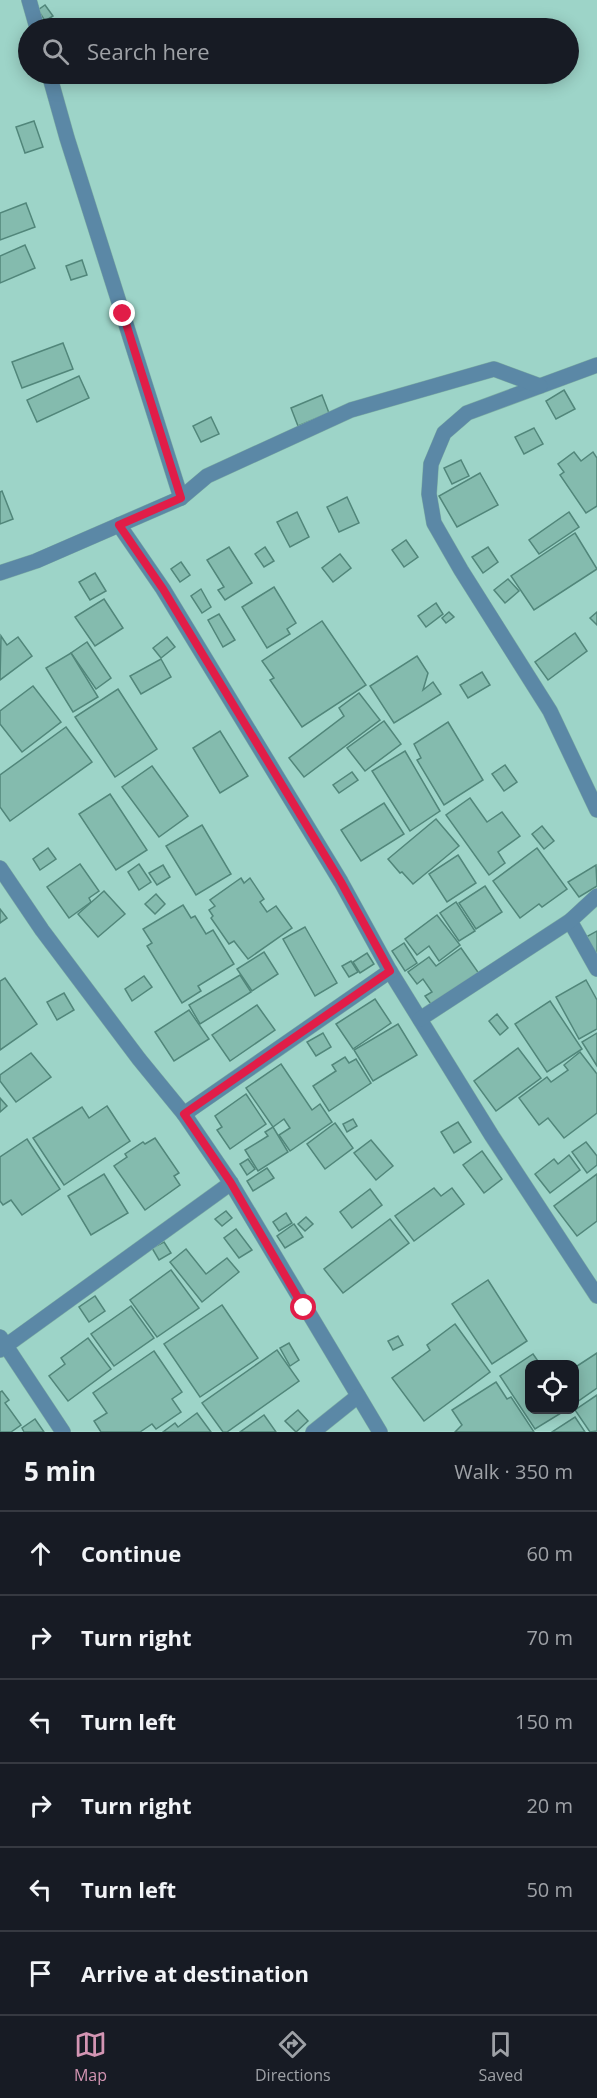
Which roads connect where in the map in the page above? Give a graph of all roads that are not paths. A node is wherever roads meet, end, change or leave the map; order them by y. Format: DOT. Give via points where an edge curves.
graph roads {
  1 [pos="29,0"];
  2 [pos="34,18"];
  3 [pos="52,84"];
  4 [pos="597,365"];
  5 [pos="540,386"];
  6 [pos="181,498"];
  7 [pos="119,525"];
  8 [pos="0,573"];
  9 [pos="597,810"];
  10 [pos="0,868"];
  11 [pos="597,896"];
  12 [pos="570,921"];
  13 [pos="597,969"];
  14 [pos="390,971"];
  15 [pos="420,1019"];
  16 [pos="184,1114"];
  17 [pos="231,1183"];
  18 [pos="597,1296"];
  19 [pos="2,1344"];
  20 [pos="358,1396"];
  21 [pos="63,1432"];
  22 [pos="313,1432"];
  23 [pos="380,1432"];
  1 -- 2 [label="street"];
  3 -- 6 [label="street"];
  4 -- 5 [label="street"];
  5 -- 6 [label="street" via="494,369 351,410 207,476"];
  5 -- 9 [label="street" via="467,413 444,433 431,464 429,494 434,523 550,711"];
  6 -- 7 [label="street"];
  7 -- 8 [label="street"];
  7 -- 14 [label="street" via="163,589 341,882"];
  10 -- 16 [label="street" via="42,930"];
  11 -- 12 [label="street"];
  12 -- 13 [label="street"];
  12 -- 15 [label="street"];
  14 -- 15 [label="street"];
  14 -- 16 [label="street"];
  15 -- 18 [label="street"];
  16 -- 17 [label="street"];
  17 -- 19 [label="street"];
  17 -- 20 [label="street"];
  19 -- 21 [label="street"];
  20 -- 22 [label="street"];
  20 -- 23 [label="street"];
}
